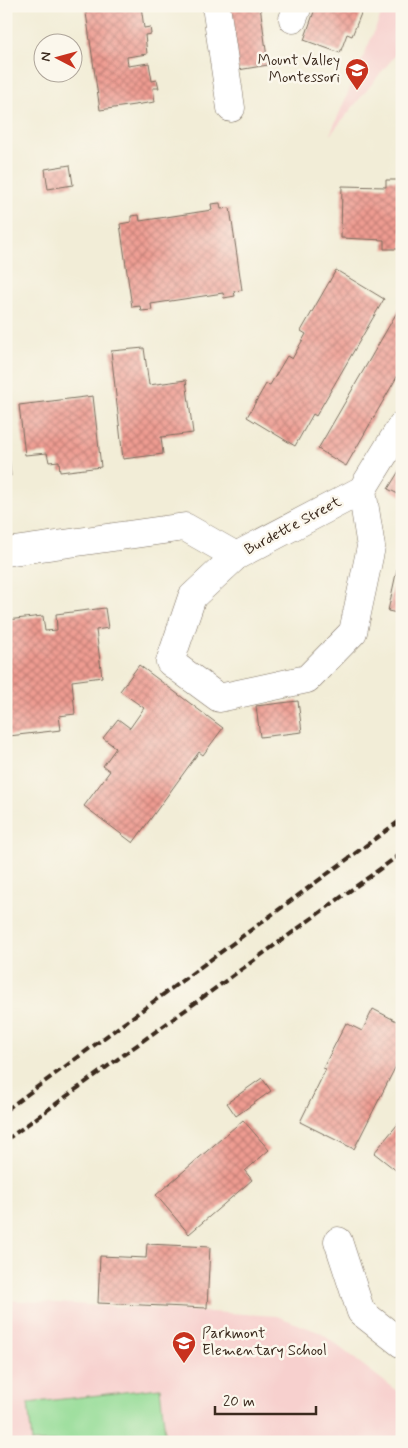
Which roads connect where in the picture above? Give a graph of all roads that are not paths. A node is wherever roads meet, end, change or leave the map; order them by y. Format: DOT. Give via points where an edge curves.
graph roads {
  1 [pos="216,6"];
  2 [pos="231,108"];
  3 [pos="402,426"];
  4 [pos="362,490"];
  5 [pos="6,552"];
  6 [pos="236,556"];
  7 [pos="338,1240"];
  8 [pos="402,1344"];
  1 -- 2 [label="street"];
  3 -- 4 [label="street"];
  4 -- 6 [label="street, Burdette Street"];
  4 -- 6 [label="street" via="370,547 353,632 307,679 219,698 170,662 192,597"];
  5 -- 6 [label="street, Burdette Street" via="185,527"];
  7 -- 8 [label="street" via="361,1312"];
}
